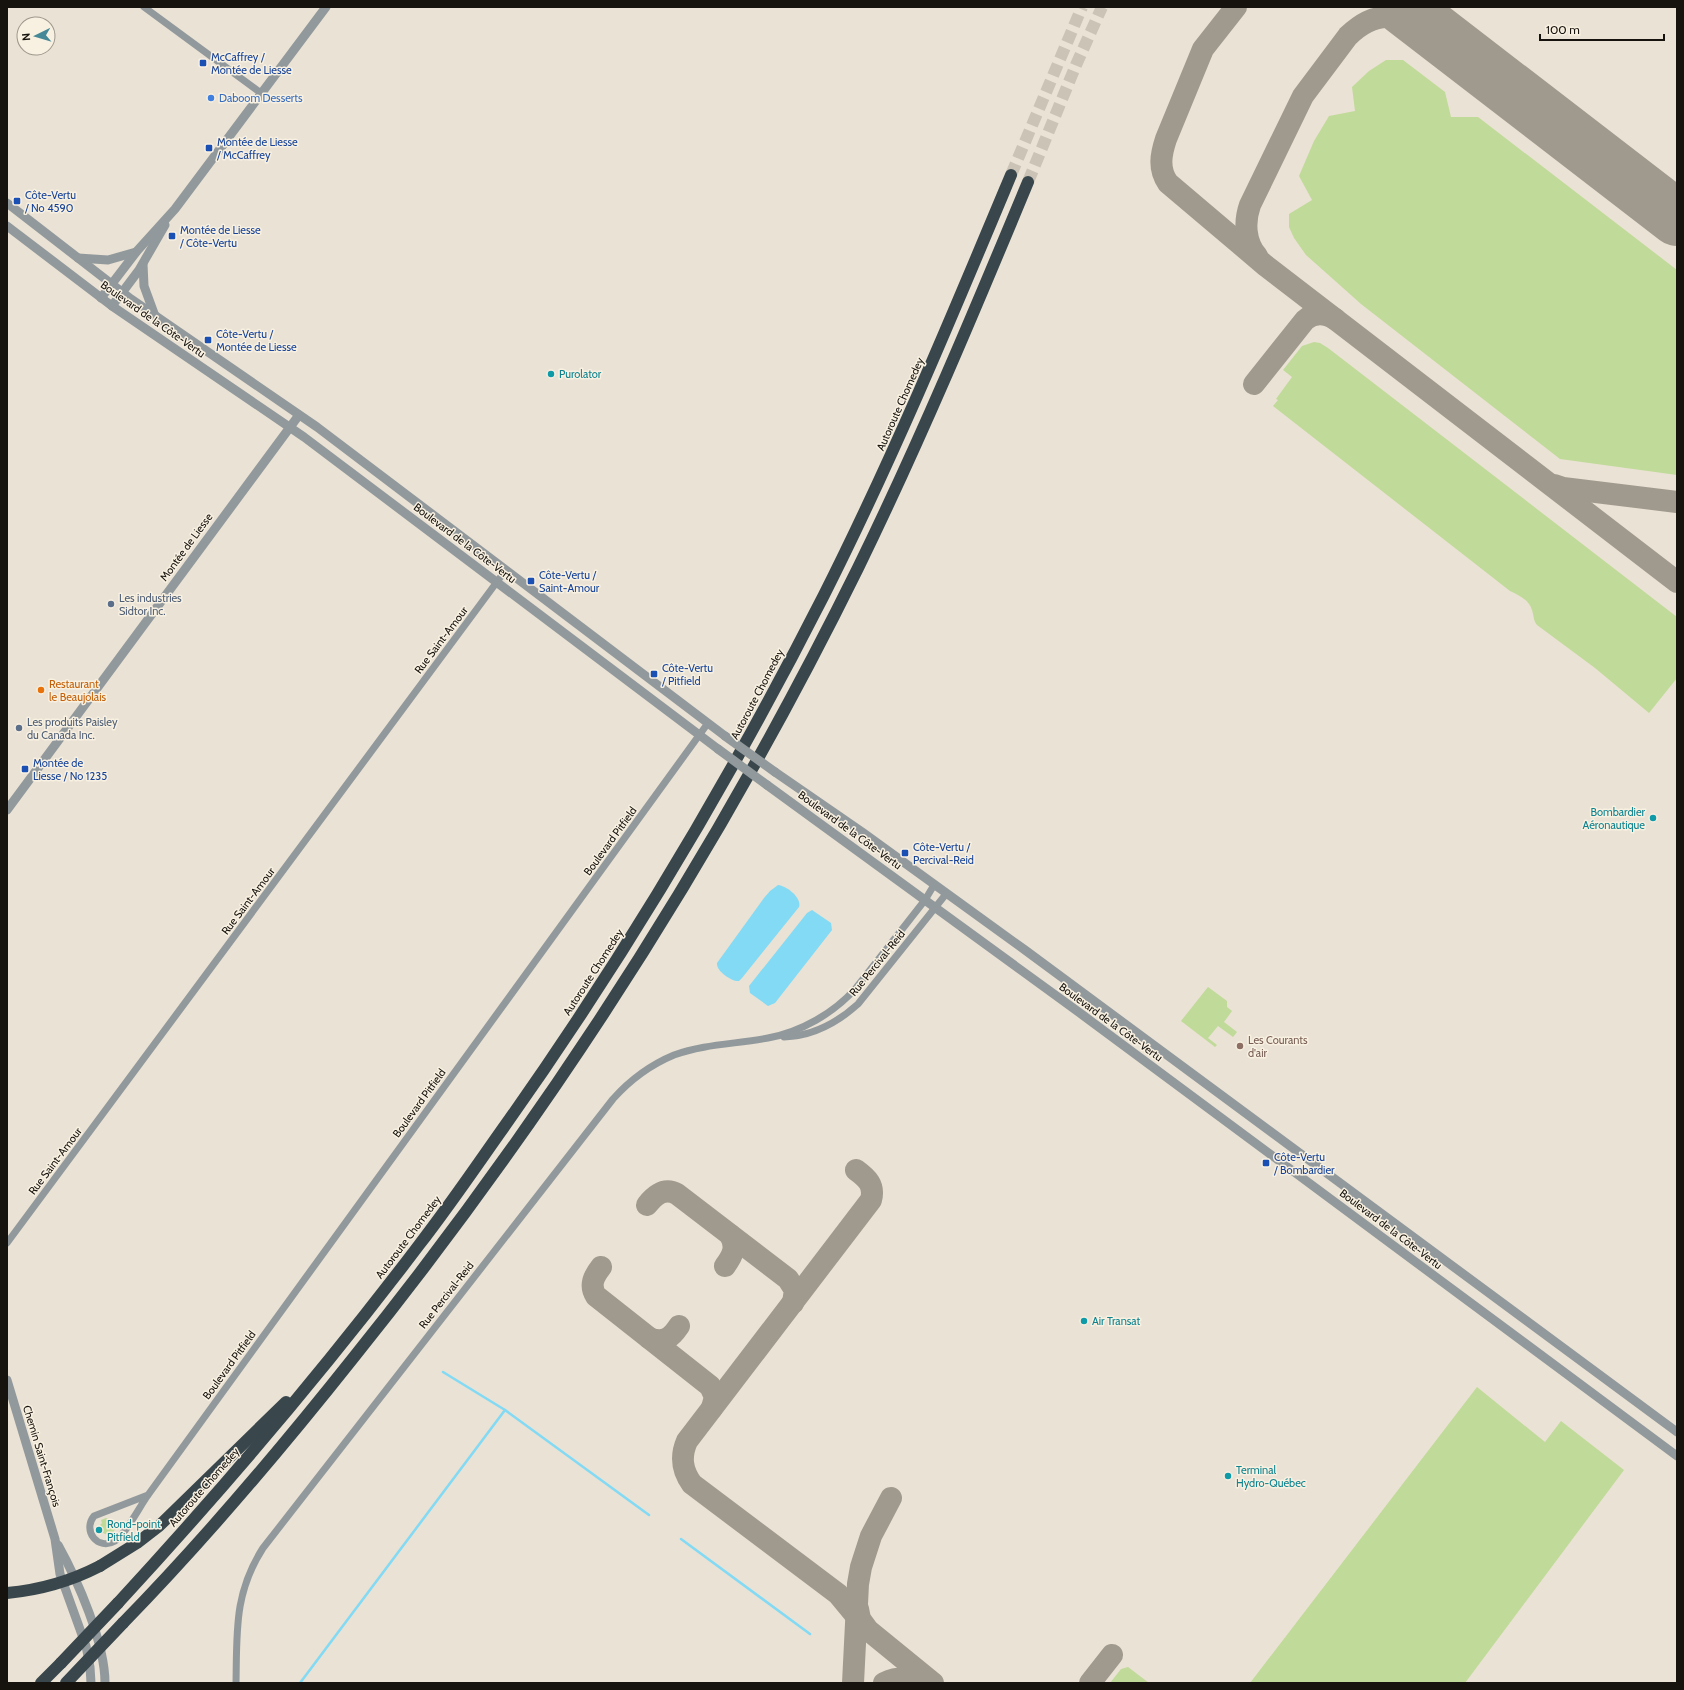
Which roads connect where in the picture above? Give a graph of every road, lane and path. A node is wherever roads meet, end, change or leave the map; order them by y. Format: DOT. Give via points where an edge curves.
graph roads {
  1 [pos="144,7"];
  2 [pos="326,7"];
  3 [pos="261,93"];
  4 [pos="1011,174"];
  5 [pos="1028,182"];
  6 [pos="7,202"];
  7 [pos="175,209"];
  8 [pos="7,226"];
  9 [pos="137,251"];
  10 [pos="78,258"];
  11 [pos="143,264"];
  12 [pos="111,284"];
  13 [pos="123,293"];
  14 [pos="101,298"];
  15 [pos="112,306"];
  16 [pos="155,316"];
  17 [pos="299,415"];
  18 [pos="290,427"];
  19 [pos="505,571"];
  20 [pos="497,582"];
  21 [pos="708,723"];
  22 [pos="700,735"];
  23 [pos="7,810"];
  24 [pos="934,885"];
  25 [pos="946,894"];
  26 [pos="925,900"];
  27 [pos="935,907"];
  28 [pos="766,1038"];
  29 [pos="7,1243"];
  30 [pos="324,1366"];
  31 [pos="7,1380"];
  32 [pos="1677,1432"];
  33 [pos="1677,1456"];
  34 [pos="148,1495"];
  35 [pos="55,1539"];
  36 [pos="7,1593"];
  37 [pos="236,1658"];
  38 [pos="41,1683"];
  39 [pos="66,1683"];
  40 [pos="91,1683"];
  41 [pos="105,1683"];
  42 [pos="230,1683"];
  43 [pos="236,1683"];
  1 -- 3 [label="street"];
  2 -- 3 [label="street"];
  3 -- 7 [label="street"];
  4 -- 30 [label="highway, Autoroute Chomedey" via="932,364 866,510 792,656 695,831 606,976 528,1092 420,1244"];
  5 -- 39 [label="highway, bridge" via="937,398 856,572 814,655 705,850 585,1042 488,1183 382,1322 239,1496 177,1566"];
  6 -- 10 [label="street, Boulevard de la Côte-Vertu"];
  7 -- 9 [label="street"];
  7 -- 11 [label="street"];
  8 -- 14 [label="street, Boulevard de la Côte-Vertu"];
  9 -- 10 [label="street" via="108,260"];
  9 -- 12 [label="street"];
  10 -- 12 [label="street, Boulevard de la Côte-Vertu"];
  11 -- 13 [label="street"];
  11 -- 16 [label="street" via="144,286"];
  12 -- 13 [label="street, Boulevard de la Côte-Vertu"];
  12 -- 14 [label="street"];
  13 -- 15 [label="street"];
  13 -- 16 [label="street, Boulevard de la Côte-Vertu"];
  14 -- 15 [label="street, Boulevard de la Côte-Vertu"];
  15 -- 18 [label="street, Boulevard de la Côte-Vertu"];
  16 -- 17 [label="street, Boulevard de la Côte-Vertu"];
  17 -- 18 [label="street, Montée de Liesse"];
  17 -- 19 [label="street, Boulevard de la Côte-Vertu"];
  18 -- 20 [label="street, Boulevard de la Côte-Vertu"];
  18 -- 23 [label="street, Montée de Liesse"];
  19 -- 20 [label="street, Rue Saint-Amour"];
  19 -- 21 [label="street, Boulevard de la Côte-Vertu"];
  20 -- 22 [label="street, Boulevard de la Côte-Vertu"];
  20 -- 29 [label="street, Rue Saint-Amour"];
  21 -- 22 [label="street, Boulevard Pitfield"];
  21 -- 24 [label="street, Boulevard de la Côte-Vertu, bridge"];
  22 -- 26 [label="street, Boulevard de la Côte-Vertu, bridge"];
  22 -- 34 [label="street, Boulevard Pitfield"];
  24 -- 25 [label="street, Boulevard de la Côte-Vertu"];
  24 -- 26 [label="street, Rue Percival-Reid"];
  25 -- 27 [label="street, Rue Percival-Reid"];
  25 -- 32 [label="street, Boulevard de la Côte-Vertu"];
  26 -- 27 [label="street, Boulevard de la Côte-Vertu"];
  26 -- 28 [label="street, Rue Percival-Reid" via="845,1000 805,1026"];
  27 -- 28 [label="street, Rue Percival-Reid" via="869,992 850,1011 811,1033"];
  27 -- 33 [label="street, Boulevard de la Côte-Vertu"];
  28 -- 37 [label="street, Rue Percival-Reid" via="709,1046 675,1055 646,1070 628,1083 613,1099 263,1548 250,1572 240,1600"];
  30 -- 36 [label="highway, bridge" via="159,1526 137,1543 100,1566 60,1583"];
  30 -- 38 [label="highway, Autoroute Chomedey, bridge" via="214,1497"];
  31 -- 35 [label="street, Chemin Saint-François"];
  34 -- 34 [label="street, Boulevard Pitfield" via="94,1516 90,1524 93,1538 105,1544 118,1539"];
  35 -- 40 [label="street, Chemin Saint-François" via="60,1574 88,1655"];
  35 -- 41 [label="street, Chemin Saint-François" via="72,1570 90,1618 102,1656"];
  37 -- 42 [label="street, Rue Percival-Reid"];
  37 -- 43 [label="street, Rue Percival-Reid"];
}
